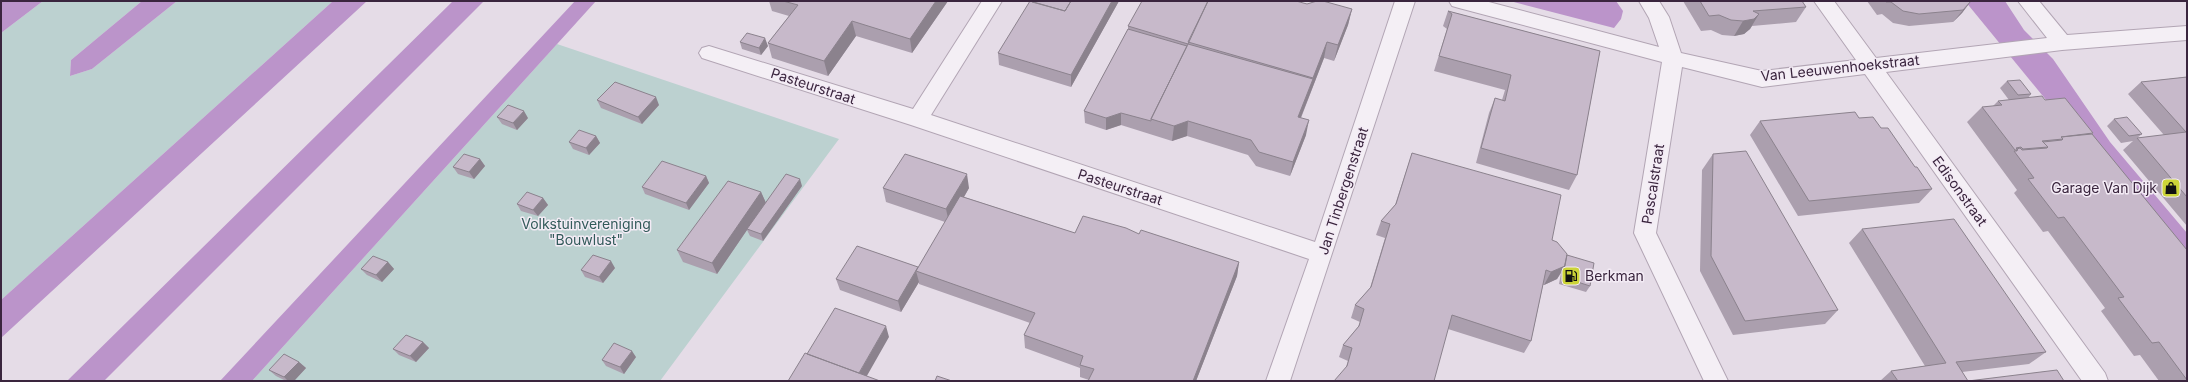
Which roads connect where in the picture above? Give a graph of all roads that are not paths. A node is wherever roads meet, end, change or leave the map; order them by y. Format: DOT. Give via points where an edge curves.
graph roads {
  1 [pos="992,1"];
  2 [pos="1405,1"];
  3 [pos="1459,1"];
  4 [pos="1649,1"];
  5 [pos="1824,1"];
  6 [pos="2028,1"];
  7 [pos="2185,36"];
  8 [pos="2054,44"];
  9 [pos="709,53"];
  10 [pos="1673,58"];
  11 [pos="1870,66"];
  12 [pos="918,120"];
  13 [pos="1322,254"];
  14 [pos="1278,381"];
  15 [pos="1716,381"];
  16 [pos="2096,381"];
  1 -- 12 [label="street"];
  2 -- 13 [label="street, Jan Tinbergenstraat"];
  3 -- 10 [label="street, Van Leeuwenhoekstraat"];
  4 -- 10 [label="street, Pascalstraat" via="1659,17"];
  5 -- 11 [label="street, Edisonstraat"];
  6 -- 8 [label="street"];
  7 -- 8 [label="street, Van Leeuwenhoekstraat"];
  8 -- 11 [label="street, Van Leeuwenhoekstraat"];
  9 -- 12 [label="street, Pasteurstraat"];
  10 -- 11 [label="street, Van Leeuwenhoekstraat" via="1762,79"];
  10 -- 15 [label="street, Pascalstraat" via="1645,233"];
  11 -- 16 [label="street, Edisonstraat"];
  12 -- 13 [label="street, Pasteurstraat"];
  13 -- 14 [label="street, Jan Tinbergenstraat"];
}
